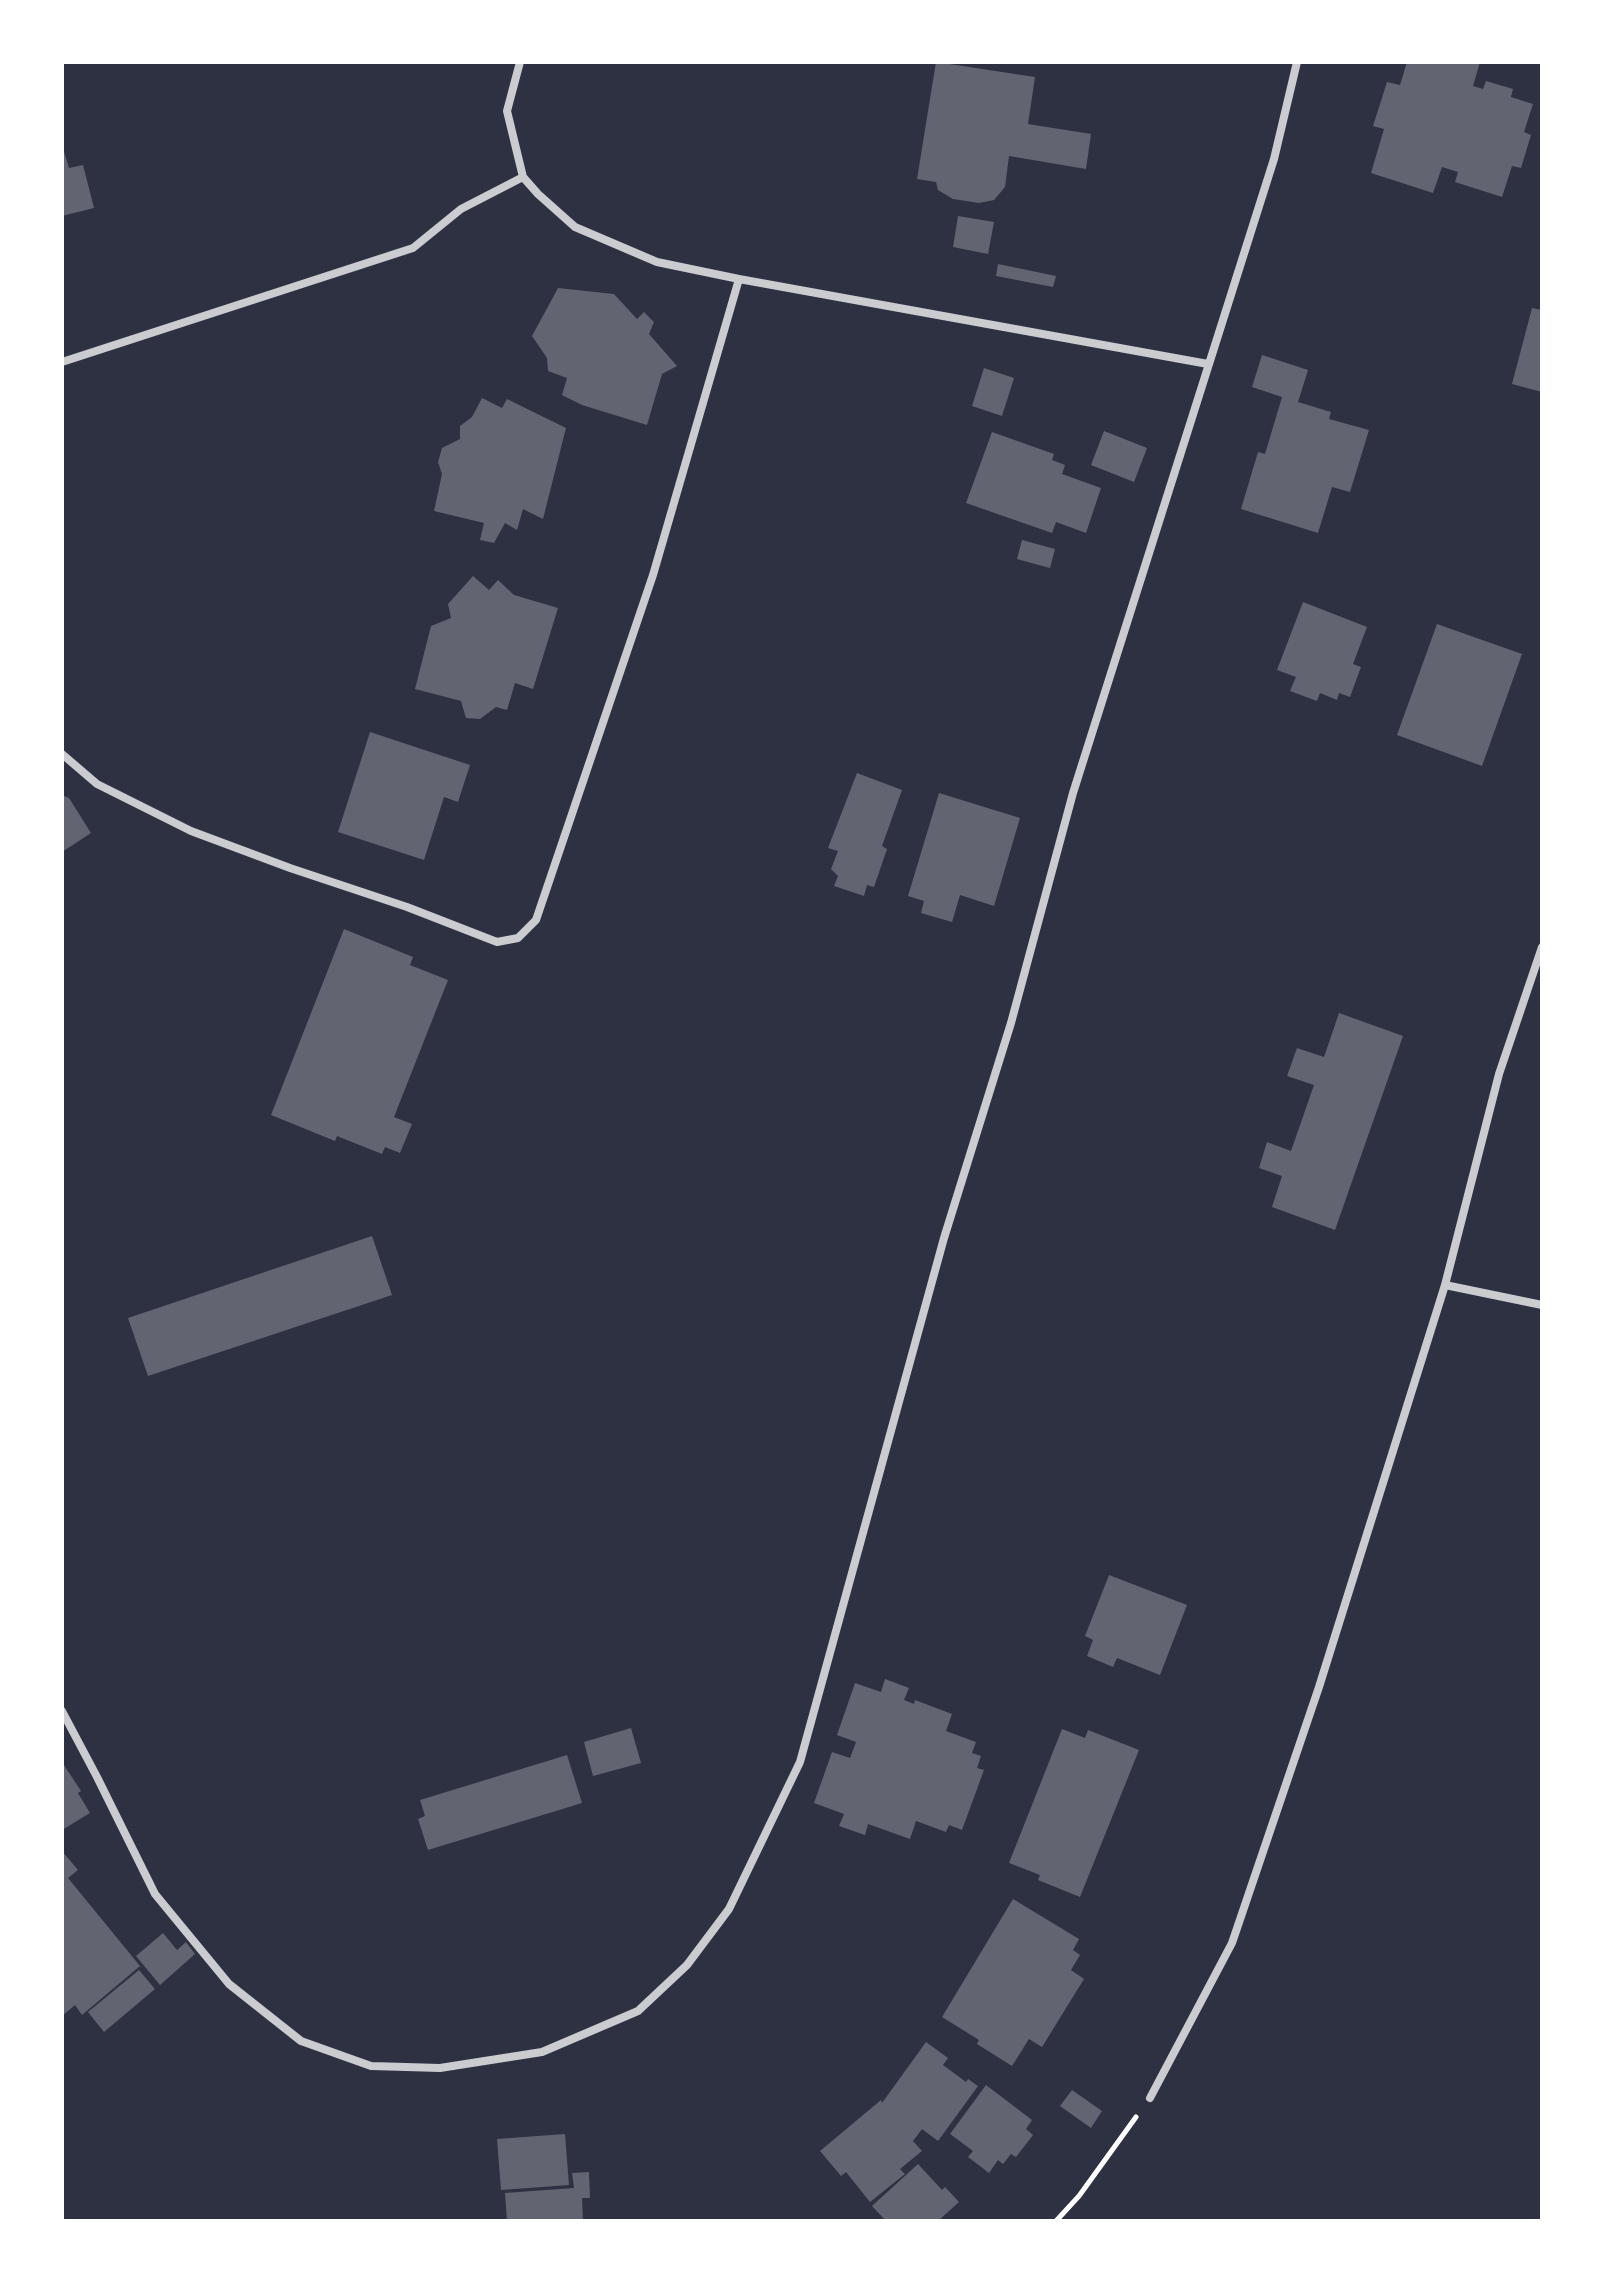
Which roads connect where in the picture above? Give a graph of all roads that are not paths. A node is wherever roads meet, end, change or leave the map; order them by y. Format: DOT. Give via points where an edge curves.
graph roads {
  1 [pos="520,62"];
  2 [pos="1297,62"];
  3 [pos="523,177"];
  4 [pos="739,279"];
  5 [pos="62,362"];
  6 [pos="1208,364"];
  7 [pos="62,754"];
  8 [pos="1542,947"];
  9 [pos="1445,1285"];
  10 [pos="1542,1305"];
  11 [pos="62,1711"];
  12 [pos="1150,2098"];
  1 -- 3 [label="street" via="507,111"];
  2 -- 6 [label="street" via="1274,159"];
  3 -- 4 [label="street" via="575,227 657,262"];
  3 -- 5 [label="street" via="461,209 413,248"];
  4 -- 6 [label="street"];
  4 -- 7 [label="street" via="643,605 536,920 518,938 497,942 191,831 97,784"];
  6 -- 11 [label="street" via="1073,793 800,1762 729,1909 687,1965 638,2011 542,2052 440,2068 371,2066 301,2041 229,1984 155,1894"];
  8 -- 9 [label="street" via="1499,1074"];
  9 -- 10 [label="street"];
  9 -- 12 [label="street" via="1232,1943"];
}
